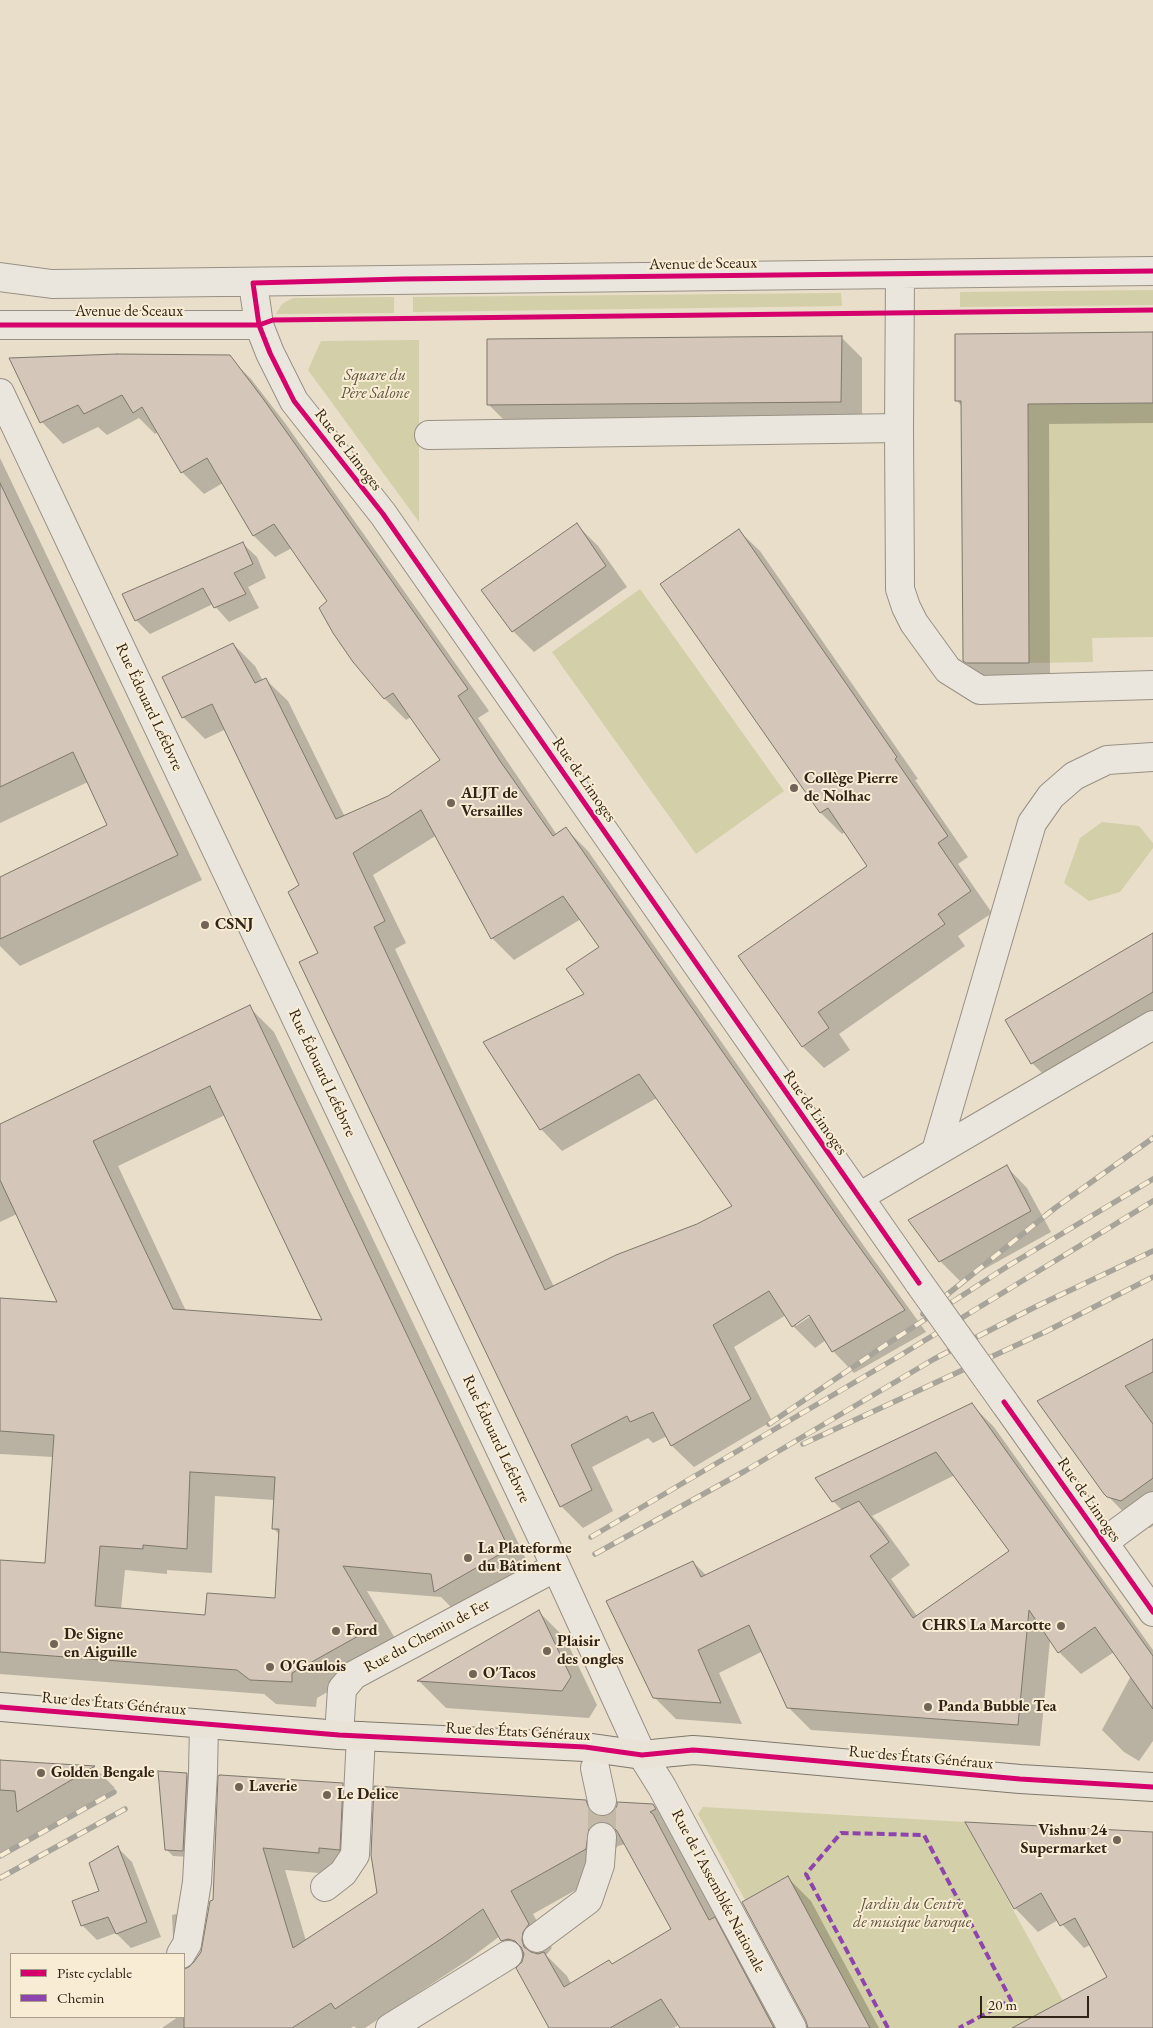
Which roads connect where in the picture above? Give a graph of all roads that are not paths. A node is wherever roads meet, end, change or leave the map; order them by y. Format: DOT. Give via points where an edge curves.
graph roads {
  1 [pos="1153,271"];
  2 [pos="900,274"];
  3 [pos="0,277"];
  4 [pos="253,283"];
  5 [pos="0,325"];
  6 [pos="259,325"];
  7 [pos="0,393"];
  8 [pos="899,428"];
  9 [pos="429,435"];
  10 [pos="1153,685"];
  11 [pos="1153,758"];
  12 [pos="1153,1025"];
  13 [pos="936,1151"];
  14 [pos="859,1198"];
  15 [pos="1153,1506"];
  16 [pos="1104,1542"];
  17 [pos="556,1567"];
  18 [pos="1153,1612"];
  19 [pos="0,1707"];
  20 [pos="204,1724"];
  21 [pos="350,1735"];
  22 [pos="642,1755"];
  23 [pos="595,1768"];
  24 [pos="1153,1787"];
  25 [pos="602,1800"];
  26 [pos="602,1836"];
  27 [pos="325,1887"];
  28 [pos="537,1938"];
  29 [pos="182,1953"];
  30 [pos="508,1955"];
  31 [pos="390,2028"];
  32 [pos="792,2028"];
  1 -- 2 [label="street, Avenue de Sceaux"];
  2 -- 4 [label="street, Avenue de Sceaux"];
  2 -- 8 [label="street"];
  3 -- 4 [label="street, Avenue de Sceaux" via="52,284"];
  4 -- 6 [label="street, Rue de Limoges"];
  5 -- 6 [label="street, Avenue de Sceaux"];
  6 -- 14 [label="street, Rue de Limoges" via="294,401 383,514"];
  7 -- 17 [label="street, Rue Édouard Lefebvre"];
  8 -- 9 [label="street"];
  8 -- 10 [label="street" via="900,589 914,623 948,670 980,690"];
  11 -- 13 [label="street" via="1107,760 1074,776 1050,796 1032,823"];
  12 -- 13 [label="street"];
  13 -- 14 [label="street"];
  14 -- 16 [label="street, Rue de Limoges, bridge"];
  15 -- 16 [label="street"];
  16 -- 18 [label="street, Rue de Limoges"];
  17 -- 21 [label="street, Rue du Chemin de Fer" via="354,1675 342,1689"];
  17 -- 22 [label="street, Rue Édouard Lefebvre"];
  19 -- 20 [label="main road, Rue des États Généraux"];
  20 -- 21 [label="main road, Rue des États Généraux"];
  20 -- 29 [label="street" via="197,1882 187,1944"];
  21 -- 22 [label="main road, Rue des États Généraux" via="572,1746"];
  21 -- 27 [label="street, Rue du Chemin de Fer" via="355,1854 343,1873"];
  22 -- 24 [label="main road, Rue des États Généraux" via="707,1750 1020,1779"];
  22 -- 32 [label="street, Rue de l'Assemblée Nationale"];
  23 -- 25 [label="street"];
  26 -- 28 [label="street" via="600,1865 588,1900"];
  30 -- 31 [label="street"];
}
